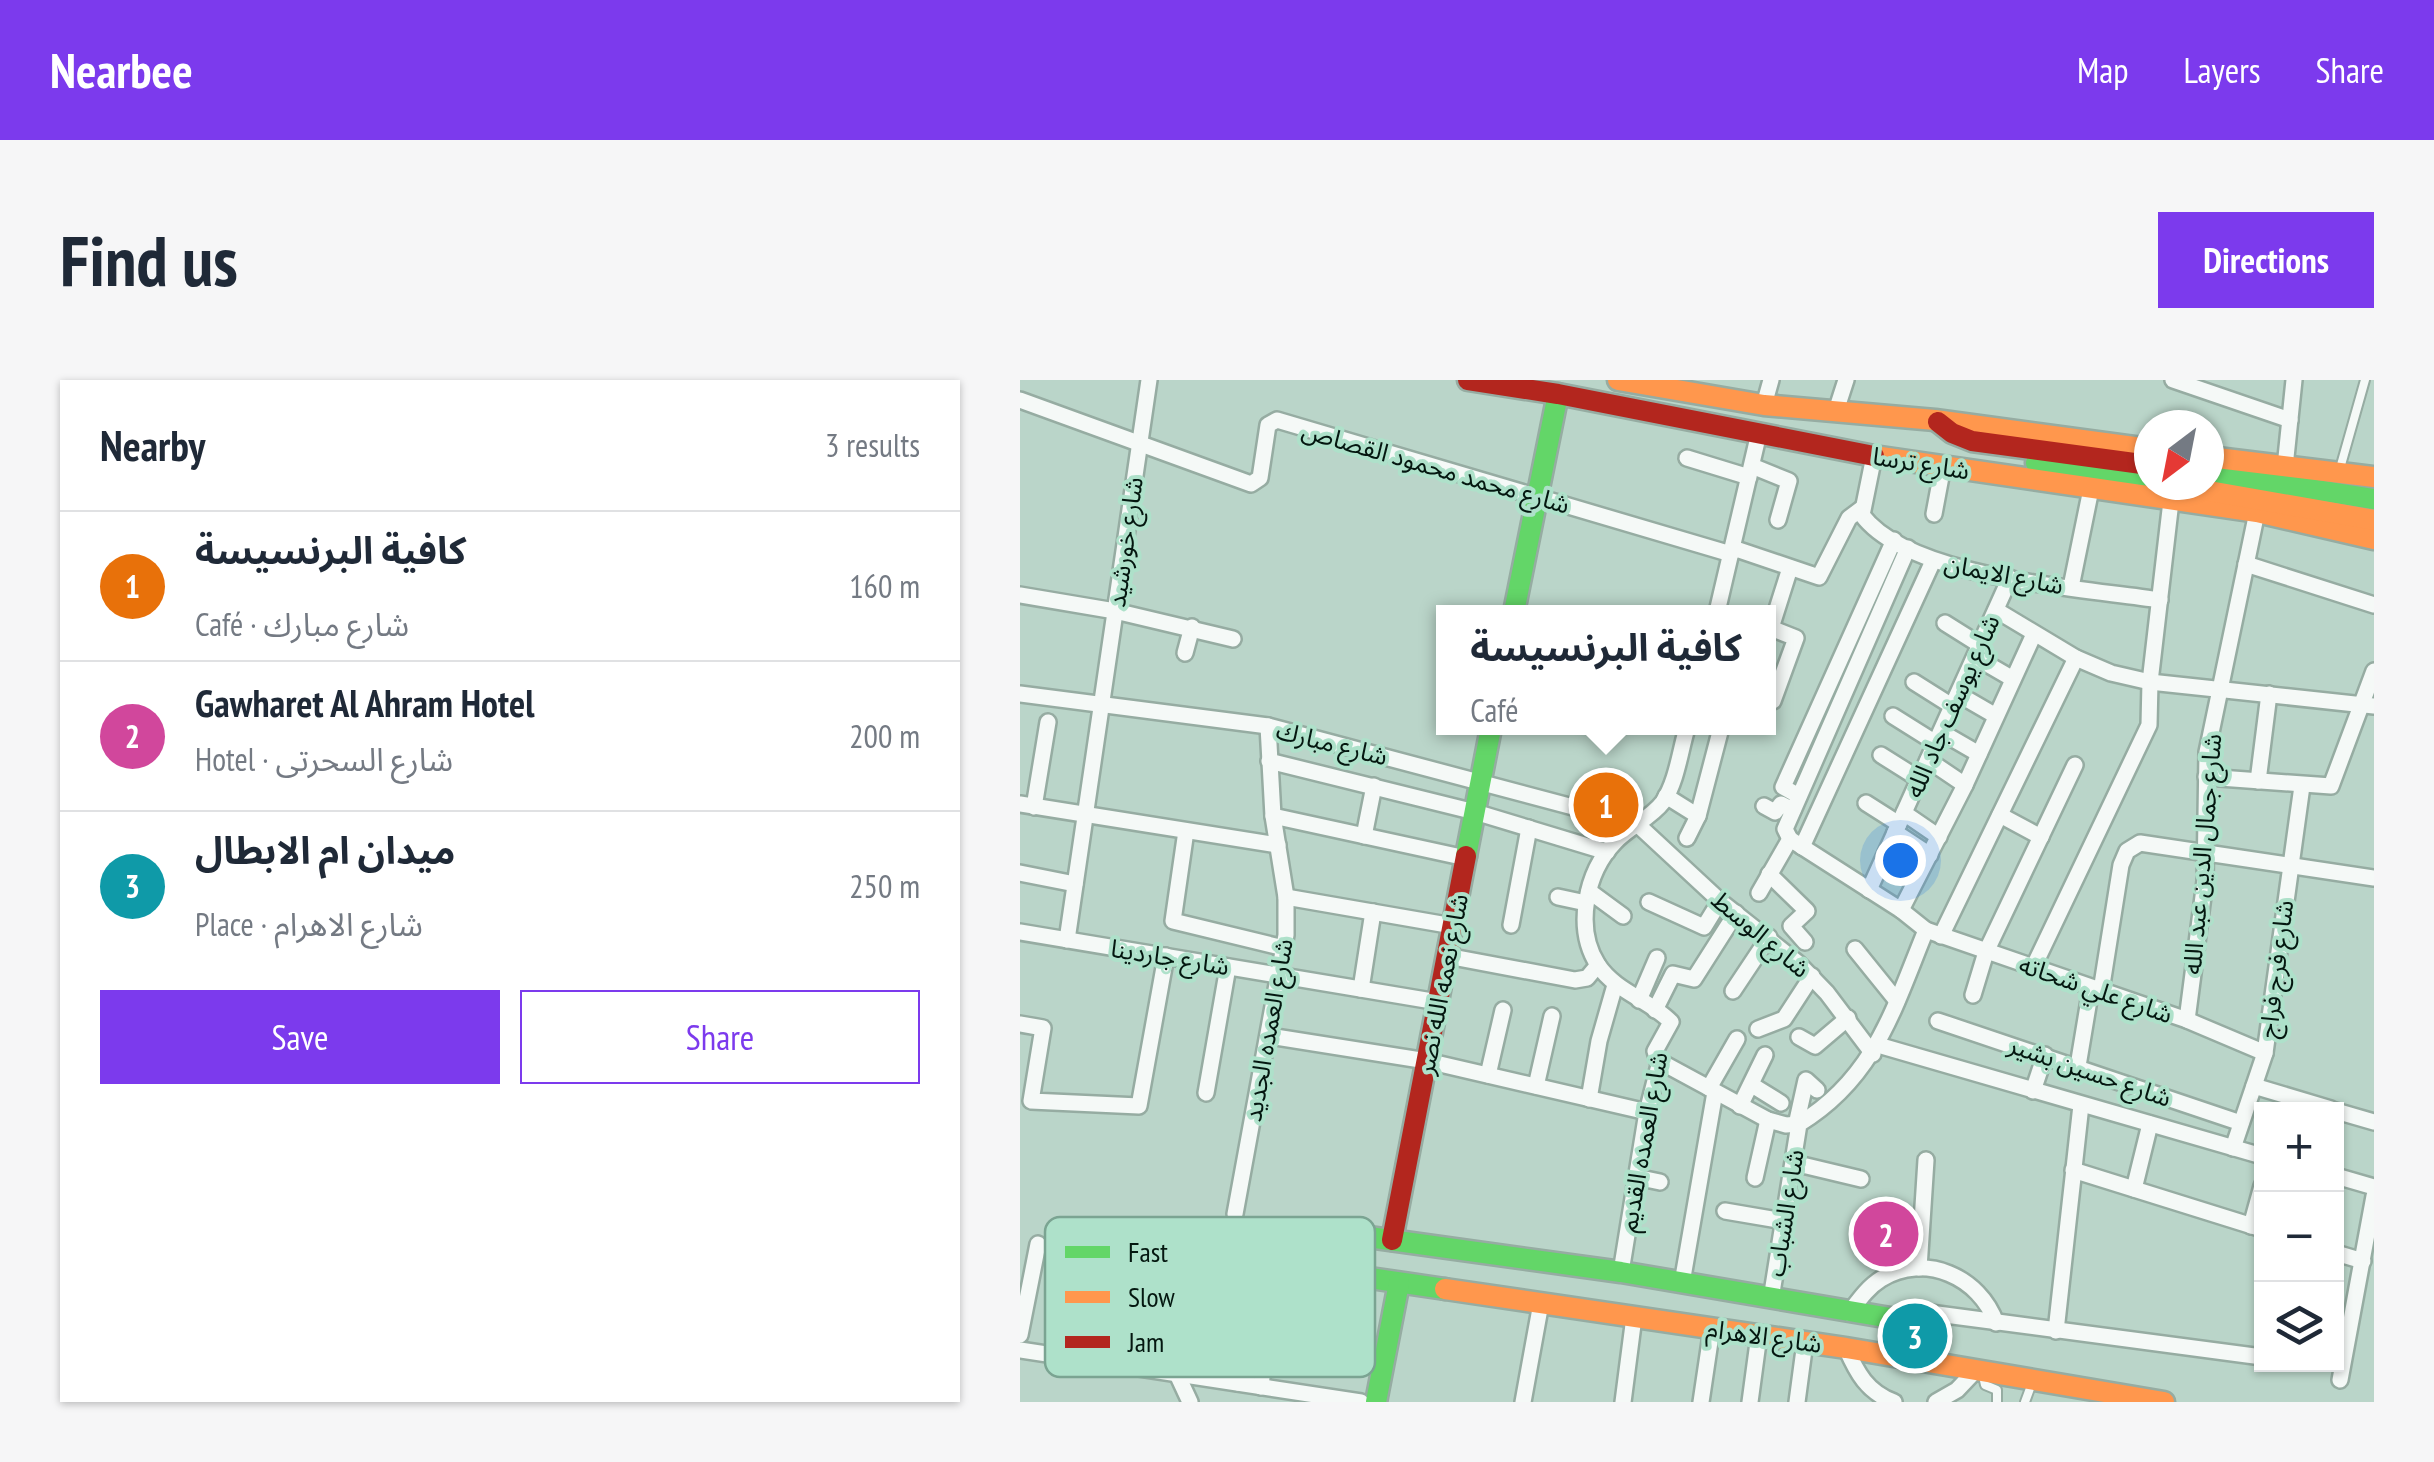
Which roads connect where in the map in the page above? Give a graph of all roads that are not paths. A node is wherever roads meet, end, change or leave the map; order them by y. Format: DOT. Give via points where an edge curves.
graph roads {
  1 [pos="1149,380"];
  2 [pos="1468,380"];
  3 [pos="1618,380"];
  4 [pos="1772,380"];
  5 [pos="1846,380"];
  6 [pos="2173,380"];
  7 [pos="2294,380"];
  8 [pos="2365,380"];
  9 [pos="1558,394"];
  10 [pos="1020,400"];
  11 [pos="1764,404"];
  12 [pos="1836,411"];
  13 [pos="1935,420"];
  14 [pos="2290,420"];
  15 [pos="1759,433"];
  16 [pos="1139,444"];
  17 [pos="2134,447"];
  18 [pos="1874,456"];
  19 [pos="1687,458"];
  20 [pos="2224,459"];
  21 [pos="2134,462"];
  22 [pos="1943,466"];
  23 [pos="2285,467"];
  24 [pos="1750,471"];
  25 [pos="2338,473"];
  26 [pos="2374,478"];
  27 [pos="2134,479"];
  28 [pos="2224,483"];
  29 [pos="2224,486"];
  30 [pos="2091,489"];
  31 [pos="2134,491"];
  32 [pos="1536,497"];
  33 [pos="2374,499"];
  34 [pos="2172,500"];
  35 [pos="2204,500"];
  36 [pos="1860,509"];
  37 [pos="2257,512"];
  38 [pos="1934,514"];
  39 [pos="1778,520"];
  40 [pos="2374,520"];
  41 [pos="2374,539"];
  42 [pos="1901,544"];
  43 [pos="1732,551"];
  44 [pos="1932,560"];
  45 [pos="2246,564"];
  46 [pos="1790,568"];
  47 [pos="2010,578"];
  48 [pos="2071,586"];
  49 [pos="1020,595"];
  50 [pos="2160,600"];
  51 [pos="1515,605"];
  52 [pos="1722,605"];
  53 [pos="2374,605"];
  54 [pos="1776,609"];
  55 [pos="1996,610"];
  56 [pos="1115,611"];
  57 [pos="1945,623"];
  58 [pos="1192,627"];
  59 [pos="1776,630"];
  60 [pos="2034,634"];
  61 [pos="1234,638"];
  62 [pos="1978,651"];
  63 [pos="1186,653"];
  64 [pos="2076,658"];
  65 [pos="2374,670"];
  66 [pos="2013,679"];
  67 [pos="1914,682"];
  68 [pos="2150,682"];
  69 [pos="2220,688"];
  70 [pos="1776,693"];
  71 [pos="1020,694"];
  72 [pos="2269,694"];
  73 [pos="1955,700"];
  74 [pos="2368,704"];
  75 [pos="1102,705"];
  76 [pos="1893,716"];
  77 [pos="1996,716"];
  78 [pos="1048,722"];
  79 [pos="1268,726"];
  80 [pos="1491,735"];
  81 [pos="1685,735"];
  82 [pos="1719,735"];
  83 [pos="1938,737"];
  84 [pos="1979,754"];
  85 [pos="1881,755"];
  86 [pos="1928,760"];
  87 [pos="1269,761"];
  88 [pos="2075,765"];
  89 [pos="2206,777"];
  90 [pos="1919,779"];
  91 [pos="1481,781"];
  92 [pos="2258,782"];
  93 [pos="1965,784"];
  94 [pos="1374,786"];
  95 [pos="2302,786"];
  96 [pos="1666,796"];
  97 [pos="1866,802"];
  98 [pos="1796,803"];
  99 [pos="1027,806"];
  100 [pos="1764,806"];
  101 [pos="1475,812"];
  102 [pos="1086,815"];
  103 [pos="1273,816"];
  104 [pos="1698,816"];
  105 [pos="2000,816"];
  106 [pos="1899,823"];
  107 [pos="1638,824"];
  108 [pos="1529,828"];
  109 [pos="1186,831"];
  110 [pos="1364,836"];
  111 [pos="1939,837"];
  112 [pos="2041,837"];
  113 [pos="1688,838"];
  114 [pos="1796,843"];
  115 [pos="1278,846"];
  116 [pos="2205,851"];
  117 [pos="1607,852"];
  118 [pos="1930,854"];
  119 [pos="2086,857"];
  120 [pos="1466,858"];
  121 [pos="2289,863"];
  122 [pos="2120,865"];
  123 [pos="1020,873"];
  124 [pos="1770,874"];
  125 [pos="2374,878"];
  126 [pos="1076,884"];
  127 [pos="1869,890"];
  128 [pos="1758,893"];
  129 [pos="1286,896"];
  130 [pos="1588,897"];
  131 [pos="1558,898"];
  132 [pos="1720,901"];
  133 [pos="1649,902"];
  134 [pos="1901,910"];
  135 [pos="1373,912"];
  136 [pos="1736,914"];
  137 [pos="1623,916"];
  138 [pos="1511,925"];
  139 [pos="1453,926"];
  140 [pos="1020,932"];
  141 [pos="1934,933"];
  142 [pos="1769,937"];
  143 [pos="1067,940"];
  144 [pos="1805,942"];
  145 [pos="1284,948"];
  146 [pos="1855,949"];
  147 [pos="1986,952"];
  148 [pos="1166,956"];
  149 [pos="1447,956"];
  150 [pos="1658,958"];
  151 [pos="1598,965"];
  152 [pos="1228,966"];
  153 [pos="2033,968"];
  154 [pos="1280,975"];
  155 [pos="1812,976"];
  156 [pos="1842,980"];
  157 [pos="1615,984"];
  158 [pos="1361,989"];
  159 [pos="2096,989"];
  160 [pos="1733,991"];
  161 [pos="1827,993"];
  162 [pos="1973,995"];
  163 [pos="1639,1000"];
  164 [pos="1897,1001"];
  165 [pos="1438,1002"];
  166 [pos="1502,1010"];
  167 [pos="1655,1010"];
  168 [pos="1552,1016"];
  169 [pos="1848,1018"];
  170 [pos="2186,1020"];
  171 [pos="1938,1021"];
  172 [pos="1020,1024"];
  173 [pos="1758,1029"];
  174 [pos="1269,1036"];
  175 [pos="1799,1037"];
  176 [pos="1737,1039"];
  177 [pos="1875,1049"];
  178 [pos="2265,1053"];
  179 [pos="1765,1055"];
  180 [pos="2045,1055"];
  181 [pos="1659,1061"];
  182 [pos="1427,1062"];
  183 [pos="2078,1066"];
  184 [pos="1488,1075"];
  185 [pos="1752,1085"];
  186 [pos="1536,1086"];
  187 [pos="2254,1086"];
  188 [pos="1712,1090"];
  189 [pos="1817,1090"];
  190 [pos="2033,1091"];
  191 [pos="1206,1093"];
  192 [pos="1589,1099"];
  193 [pos="2307,1102"];
  194 [pos="1781,1103"];
  195 [pos="2081,1105"];
  196 [pos="1740,1106"];
  197 [pos="1647,1112"];
  198 [pos="2344,1113"];
  199 [pos="1768,1120"];
  200 [pos="2374,1122"];
  201 [pos="2241,1123"];
  202 [pos="1798,1124"];
  203 [pos="2150,1124"];
  204 [pos="2233,1148"];
  205 [pos="2254,1154"];
  206 [pos="1926,1160"];
  207 [pos="1794,1163"];
  208 [pos="2074,1170"];
  209 [pos="1636,1178"];
  210 [pos="1755,1178"];
  211 [pos="2344,1178"];
  212 [pos="1861,1179"];
  213 [pos="1660,1182"];
  214 [pos="2374,1187"];
  215 [pos="2134,1189"];
  216 [pos="2374,1196"];
  217 [pos="1725,1212"];
  218 [pos="1234,1214"];
  219 [pos="1784,1221"];
  220 [pos="2254,1226"];
  221 [pos="1375,1238"];
  222 [pos="1392,1240"];
  223 [pos="1038,1244"];
  224 [pos="2344,1255"];
  225 [pos="2363,1261"];
  226 [pos="1919,1268"];
  227 [pos="1621,1272"];
  228 [pos="1375,1279"];
  229 [pos="1399,1283"];
  230 [pos="1682,1283"];
  231 [pos="1583,1288"];
  232 [pos="1771,1299"];
  233 [pos="1541,1303"];
  234 [pos="1849,1313"];
  235 [pos="1634,1317"];
  236 [pos="1902,1320"];
  237 [pos="1996,1323"];
  238 [pos="1712,1328"];
  239 [pos="2056,1331"];
  240 [pos="1020,1335"];
  241 [pos="1759,1335"];
  242 [pos="1805,1342"];
  243 [pos="1846,1348"];
  244 [pos="1020,1350"];
  245 [pos="1045,1354"];
  246 [pos="2254,1356"];
  247 [pos="1980,1370"];
  248 [pos="1179,1377"];
  249 [pos="1198,1377"];
  250 [pos="1239,1377"];
  251 [pos="1262,1377"];
  252 [pos="2340,1380"];
  253 [pos="1238,1383"];
  254 [pos="1261,1387"];
  255 [pos="2041,1388"];
  256 [pos="2130,1399"];
  257 [pos="1943,1400"];
  258 [pos="1190,1402"];
  259 [pos="1361,1402"];
  260 [pos="1376,1402"];
  261 [pos="1523,1402"];
  262 [pos="1623,1402"];
  263 [pos="1702,1402"];
  264 [pos="1750,1402"];
  265 [pos="1796,1402"];
  266 [pos="1894,1402"];
  267 [pos="1997,1402"];
  268 [pos="2025,1402"];
  269 [pos="2164,1402"];
  1 -- 16 [label="street, شارع خورشيد"];
  2 -- 9 [label="main road, شارع ترسا"];
  3 -- 11 [label="main road, شارع ترسا"];
  4 -- 11 [label="street"];
  5 -- 12 [label="street"];
  6 -- 14 [label="street"];
  7 -- 14 [label="street"];
  8 -- 25 [label="lane"];
  9 -- 15 [label="main road, شارع ترسا"];
  9 -- 32 [label="main road"];
  10 -- 16 [label="street, شارع محمد محمود القصاص"];
  11 -- 12 [label="main road, شارع ترسا"];
  12 -- 13 [label="main road, شارع ترسا"];
  13 -- 17 [label="main road, شارع ترسا"];
  13 -- 21 [label="main road" via="1972,441"];
  14 -- 23 [label="street"];
  15 -- 18 [label="main road, شارع ترسا"];
  15 -- 24 [label="street"];
  16 -- 32 [label="street, شارع محمد محمود القصاص" via="1254,484 1267,428 1276,420"];
  16 -- 56 [label="street, شارع خورشيد"];
  18 -- 22 [label="main road, شارع ترسا"];
  18 -- 36 [label="street"];
  19 -- 24 [label="street"];
  20 -- 23 [label="main road"];
  22 -- 27 [label="main road" via="1982,454"];
  22 -- 30 [label="main road, شارع ترسا"];
  22 -- 38 [label="street"];
  23 -- 25 [label="main road"];
  24 -- 39 [label="street" via="1789,481"];
  24 -- 43 [label="street"];
  25 -- 26 [label="main road"];
  28 -- 33 [label="main road"];
  29 -- 40 [label="main road"];
  30 -- 31 [label="main road, شارع ترسا"];
  30 -- 48 [label="street"];
  32 -- 43 [label="street, شارع محمد محمود القصاص"];
  32 -- 51 [label="main road"];
  34 -- 50 [label="street"];
  35 -- 37 [label="main road, شارع ترسا"];
  36 -- 42 [label="street, شارع الايمان" via="1865,520"];
  36 -- 46 [label="street" via="1820,577"];
  37 -- 41 [label="main road, شارع ترسا"];
  37 -- 45 [label="street, شارع جمال الدين عبد الله"];
  42 -- 44 [label="street, شارع الايمان"];
  42 -- 98 [label="street"];
  43 -- 46 [label="street, شارع محمد محمود القصاص"];
  43 -- 52 [label="street"];
  44 -- 47 [label="street, شارع الايمان"];
  44 -- 114 [label="street"];
  45 -- 53 [label="street"];
  45 -- 69 [label="street, شارع جمال الدين عبد الله"];
  46 -- 54 [label="street"];
  47 -- 48 [label="street, شارع الايمان"];
  47 -- 55 [label="street, شارع يوسف جاد الله"];
  48 -- 50 [label="street, شارع الايمان"];
  49 -- 56 [label="street"];
  50 -- 68 [label="street"];
  55 -- 60 [label="street"];
  55 -- 62 [label="street, شارع يوسف جاد الله"];
  56 -- 58 [label="street"];
  56 -- 75 [label="street, شارع خورشيد"];
  57 -- 62 [label="street"];
  58 -- 61 [label="street"];
  58 -- 63 [label="street"];
  59 -- 70 [label="street" via="1796,638"];
  60 -- 64 [label="street"];
  60 -- 66 [label="street"];
  62 -- 66 [label="street"];
  62 -- 73 [label="street, شارع يوسف جاد الله"];
  64 -- 68 [label="street"];
  64 -- 105 [label="street, شارع الشباب"];
  65 -- 74 [label="street"];
  66 -- 77 [label="street"];
  67 -- 73 [label="street"];
  68 -- 69 [label="street"];
  68 -- 119 [label="street" via="2149,724"];
  69 -- 72 [label="street"];
  69 -- 89 [label="street, شارع جمال الدين عبد الله"];
  71 -- 75 [label="street, شارع مبارك"];
  72 -- 74 [label="street"];
  72 -- 92 [label="street"];
  73 -- 77 [label="street"];
  73 -- 83 [label="street, شارع يوسف جاد الله"];
  74 -- 95 [label="street" via="2334,783"];
  75 -- 79 [label="street, شارع مبارك"];
  75 -- 102 [label="street, شارع خورشيد"];
  76 -- 83 [label="street"];
  77 -- 84 [label="street"];
  78 -- 99 [label="street"];
  79 -- 87 [label="street, شارع العمده الجديد"];
  79 -- 91 [label="street, شارع مبارك"];
  80 -- 91 [label="main road, شارع نعمه الله نصر"];
  81 -- 96 [label="street"];
  82 -- 104 [label="street"];
  83 -- 84 [label="street"];
  83 -- 86 [label="street, شارع يوسف جاد الله"];
  84 -- 93 [label="street"];
  85 -- 90 [label="street"];
  86 -- 90 [label="street, شارع يوسف جاد الله"];
  86 -- 93 [label="street"];
  87 -- 94 [label="street"];
  87 -- 103 [label="street, شارع العمده الجديد"];
  88 -- 112 [label="street"];
  89 -- 92 [label="street"];
  89 -- 116 [label="street, شارع جمال الدين عبد الله"];
  90 -- 106 [label="street, شارع يوسف جاد الله"];
  91 -- 101 [label="main road, شارع نعمه الله نصر"];
  91 -- 107 [label="street, شارع مبارك"];
  92 -- 95 [label="street"];
  93 -- 111 [label="street"];
  94 -- 101 [label="street"];
  94 -- 110 [label="street"];
  95 -- 121 [label="street, شارع فرج فراج"];
  96 -- 104 [label="street"];
  96 -- 107 [label="street"];
  97 -- 106 [label="street"];
  98 -- 100 [label="street" via="1775,812"];
  98 -- 114 [label="street" via="1784,829"];
  99 -- 102 [label="street"];
  101 -- 108 [label="street"];
  101 -- 120 [label="main road, شارع نعمه الله نصر"];
  102 -- 109 [label="street"];
  102 -- 126 [label="street, شارع خورشيد"];
  103 -- 110 [label="street"];
  103 -- 115 [label="street, شارع العمده الجديد"];
  104 -- 113 [label="street"];
  105 -- 112 [label="street"];
  105 -- 141 [label="street, شارع الشباب"];
  106 -- 111 [label="street"];
  106 -- 118 [label="street"];
  106 -- 127 [label="street, شارع يوسف جاد الله"];
  107 -- 117 [label="street"];
  107 -- 132 [label="street, شارع الوسط"];
  108 -- 117 [label="street"];
  108 -- 138 [label="street"];
  109 -- 115 [label="street"];
  109 -- 145 [label="street" via="1172,918"];
  110 -- 120 [label="street"];
  111 -- 118 [label="street"];
  112 -- 147 [label="street"];
  114 -- 124 [label="street"];
  114 -- 127 [label="street, شارع علي شحاته"];
  115 -- 129 [label="street, شارع العمده الجديد"];
  116 -- 121 [label="street"];
  116 -- 122 [label="street" via="2140,843"];
  116 -- 170 [label="street, شارع جمال الدين عبد الله"];
  117 -- 130 [label="street"];
  118 -- 134 [label="street"];
  119 -- 122 [label="street"];
  119 -- 153 [label="street"];
  120 -- 139 [label="main road, شارع نعمه الله نصر"];
  121 -- 125 [label="street"];
  121 -- 178 [label="street, شارع فرج فراج"];
  122 -- 159 [label="street"];
  123 -- 126 [label="street"];
  124 -- 128 [label="street"];
  124 -- 144 [label="street" via="1806,911 1791,926"];
  126 -- 143 [label="street, شارع خورشيد"];
  127 -- 134 [label="street, شارع علي شحاته"];
  129 -- 135 [label="street"];
  129 -- 145 [label="street, شارع العمده الجديد"];
  130 -- 131 [label="street"];
  130 -- 137 [label="street"];
  130 -- 151 [label="street" via="1587,935"];
  132 -- 133 [label="street" via="1704,927"];
  132 -- 136 [label="street, شارع الوسط"];
  134 -- 141 [label="street, شارع علي شحاته"];
  135 -- 139 [label="street"];
  135 -- 158 [label="street"];
  136 -- 142 [label="street, شارع الوسط"];
  136 -- 167 [label="street" via="1694,979 1673,974"];
  139 -- 149 [label="main road, شارع نعمه الله نصر"];
  140 -- 143 [label="street, شارع جاردينا"];
  141 -- 147 [label="street, شارع علي شحاته"];
  141 -- 164 [label="street, شارع الشباب"];
  142 -- 155 [label="street, شارع الوسط"];
  142 -- 160 [label="street"];
  143 -- 148 [label="street, شارع جاردينا"];
  145 -- 154 [label="street, شارع العمده الجديد"];
  146 -- 164 [label="street"];
  147 -- 153 [label="street, شارع علي شحاته"];
  147 -- 162 [label="street"];
  148 -- 152 [label="street, شارع جاردينا"];
  148 -- 172 [label="street" via="1140,1106 1031,1100 1043,1028"];
  149 -- 151 [label="street" via="1575,980"];
  149 -- 165 [label="main road, شارع نعمه الله نصر"];
  150 -- 163 [label="street"];
  151 -- 157 [label="street"];
  152 -- 154 [label="street, شارع جاردينا"];
  152 -- 191 [label="street"];
  153 -- 159 [label="street, شارع علي شحاته"];
  154 -- 158 [label="street, شارع جاردينا"];
  154 -- 174 [label="street, شارع العمده الجديد"];
  155 -- 161 [label="street, شارع الوسط"];
  155 -- 173 [label="street" via="1784,1019"];
  156 -- 161 [label="street"];
  157 -- 163 [label="street"];
  157 -- 192 [label="street"];
  158 -- 165 [label="street, شارع جاردينا"];
  159 -- 170 [label="street, شارع علي شحاته"];
  159 -- 183 [label="street"];
  161 -- 169 [label="street, شارع الوسط"];
  163 -- 167 [label="street"];
  164 -- 177 [label="street, شارع الشباب"];
  165 -- 182 [label="main road, شارع نعمه الله نصر"];
  166 -- 184 [label="street"];
  167 -- 181 [label="street, شارع العمده القديم" via="1671,1022 1656,1050"];
  168 -- 186 [label="street"];
  169 -- 175 [label="street" via="1815,1046"];
  169 -- 177 [label="street, شارع الوسط"];
  170 -- 178 [label="street, شارع علي شحاته"];
  171 -- 180 [label="street, شارع حسين بشير"];
  174 -- 182 [label="street"];
  174 -- 218 [label="street, شارع العمده الجديد"];
  176 -- 188 [label="street"];
  177 -- 190 [label="street"];
  177 -- 202 [label="street, شارع الشباب" via="1846,1088"];
  178 -- 187 [label="street, شارع فرج فراج"];
  179 -- 185 [label="street"];
  180 -- 183 [label="street, شارع حسين بشير"];
  180 -- 190 [label="street"];
  181 -- 188 [label="street"];
  181 -- 197 [label="street, شارع العمده القديم"];
  182 -- 184 [label="street"];
  182 -- 222 [label="main road, شارع نعمه الله نصر"];
  183 -- 201 [label="street, شارع حسين بشير"];
  184 -- 186 [label="street"];
  185 -- 194 [label="street"];
  185 -- 196 [label="street"];
  186 -- 192 [label="street"];
  187 -- 193 [label="street"];
  187 -- 201 [label="street, شارع فرج فراج"];
  188 -- 196 [label="street"];
  188 -- 230 [label="street"];
  189 -- 202 [label="street" via="1806,1080"];
  190 -- 195 [label="street"];
  192 -- 197 [label="street"];
  195 -- 203 [label="street"];
  195 -- 208 [label="street"];
  196 -- 199 [label="street"];
  197 -- 209 [label="street, شارع العمده القديم"];
  198 -- 200 [label="street"];
  199 -- 202 [label="street"];
  199 -- 210 [label="street"];
  201 -- 204 [label="street, شارع فرج فراج"];
  202 -- 207 [label="street, شارع الشباب"];
  203 -- 204 [label="street"];
  203 -- 215 [label="street"];
  204 -- 205 [label="street"];
  206 -- 226 [label="street"];
  207 -- 212 [label="street"];
  207 -- 219 [label="street, شارع الشباب"];
  208 -- 215 [label="street"];
  208 -- 239 [label="street"];
  209 -- 213 [label="street"];
  209 -- 227 [label="street, شارع العمده القديم"];
  211 -- 214 [label="street"];
  215 -- 220 [label="street"];
  216 -- 225 [label="street"];
  217 -- 219 [label="street"];
  219 -- 232 [label="street, شارع الشباب"];
  221 -- 222 [label="main road, شارع الاهرام"];
  222 -- 231 [label="main road, شارع الاهرام"];
  223 -- 240 [label="street"];
  224 -- 225 [label="street"];
  225 -- 252 [label="street"];
  226 -- 234 [label="street" via="1881,1279"];
  226 -- 237 [label="street" via="1963,1280"];
  227 -- 230 [label="main road, شارع الاهرام"];
  227 -- 231 [label="main road, شارع الاهرام"];
  228 -- 229 [label="main road, شارع الاهرام"];
  229 -- 233 [label="main road, شارع الاهرام"];
  229 -- 260 [label="main road"];
  230 -- 232 [label="main road, شارع الاهرام"];
  231 -- 233 [label="main road, شارع الاهرام"];
  231 -- 235 [label="main road, شارع الاهرام"];
  232 -- 234 [label="main road, شارع الاهرام"];
  233 -- 261 [label="street"];
  234 -- 236 [label="main road, شارع الاهرام"];
  235 -- 238 [label="main road, شارع الاهرام"];
  235 -- 262 [label="street"];
  236 -- 237 [label="street" via="1923,1313"];
  237 -- 239 [label="street"];
  238 -- 241 [label="main road, شارع الاهرام"];
  238 -- 263 [label="street"];
  239 -- 246 [label="street"];
  241 -- 242 [label="main road, شارع الاهرام"];
  241 -- 264 [label="street"];
  242 -- 243 [label="main road, شارع الاهرام"];
  242 -- 265 [label="street"];
  243 -- 247 [label="main road, شارع الاهرام"];
  243 -- 266 [label="street" via="1864,1382"];
  244 -- 245 [label="street"];
  247 -- 255 [label="main road, شارع الاهرام"];
  247 -- 257 [label="street"];
  247 -- 267 [label="lane" via="1983,1382 1997,1390"];
  248 -- 258 [label="street"];
  249 -- 253 [label="street"];
  250 -- 253 [label="street"];
  251 -- 254 [label="street"];
  253 -- 254 [label="street"];
  254 -- 259 [label="street"];
  255 -- 256 [label="main road, شارع الاهرام"];
  255 -- 268 [label="lane"];
  256 -- 269 [label="main road, شارع الاهرام"];
}
